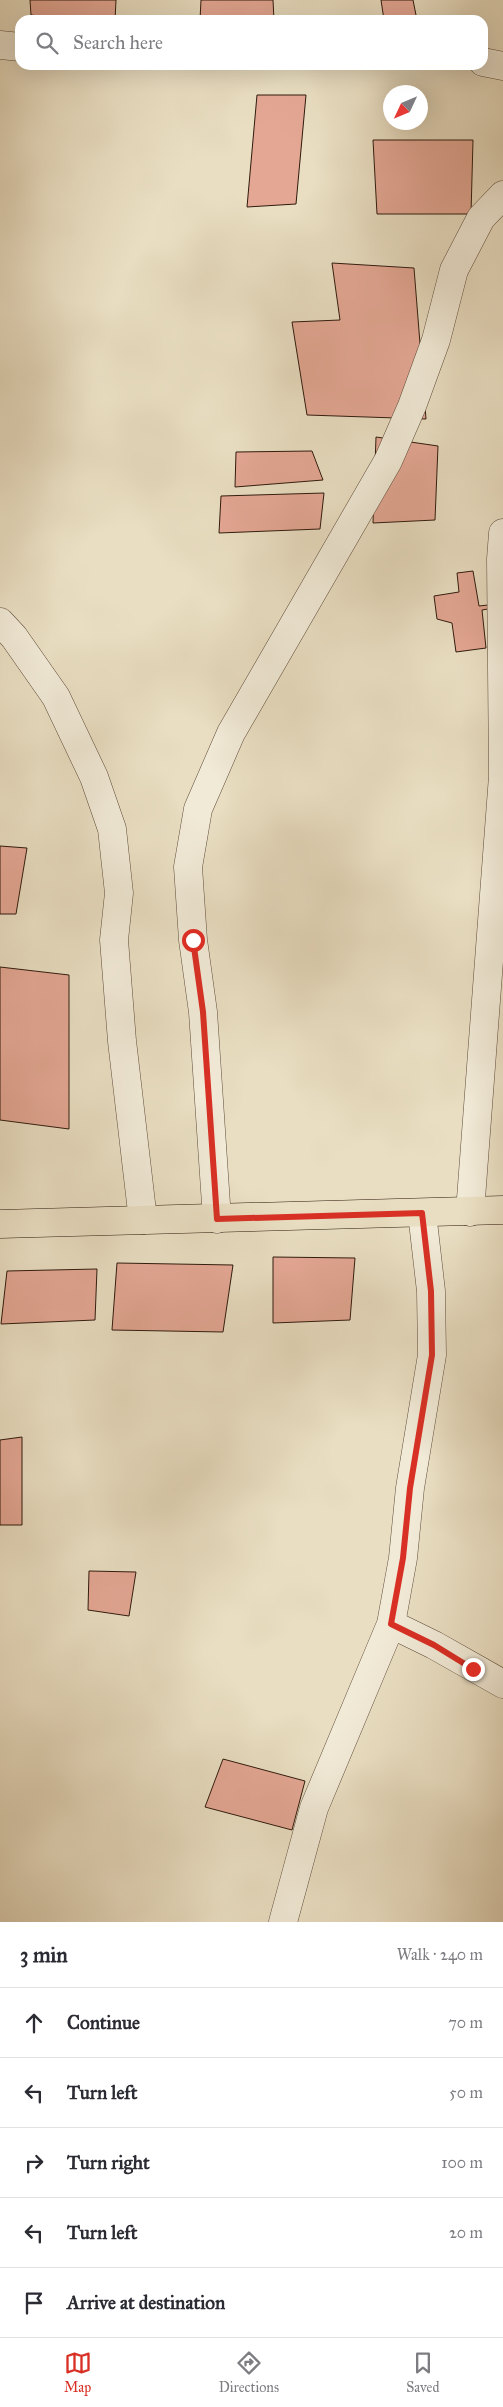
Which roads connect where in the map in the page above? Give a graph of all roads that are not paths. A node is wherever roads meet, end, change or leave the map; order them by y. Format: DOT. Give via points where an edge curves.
graph roads {
  1 [pos="0,46"];
  2 [pos="15,47"];
  3 [pos="488,63"];
  4 [pos="503,66"];
  5 [pos="503,195"];
  6 [pos="503,533"];
  7 [pos="0,622"];
  8 [pos="503,1210"];
  9 [pos="470,1212"];
  10 [pos="422,1213"];
  11 [pos="217,1219"];
  12 [pos="143,1220"];
  13 [pos="0,1224"];
  14 [pos="391,1624"];
  15 [pos="503,1684"];
  16 [pos="283,1922"];
  1 -- 2 [label="street"];
  3 -- 4 [label="street"];
  5 -- 11 [label="street" via="481,218 454,270 436,340 388,461 231,732 198,809 188,867 193,940 203,1012"];
  6 -- 9 [label="street" via="503,776"];
  7 -- 12 [label="street" via="56,697 94,777 112,829 119,893 114,940 120,1022"];
  8 -- 9 [label="main road"];
  9 -- 10 [label="main road"];
  10 -- 11 [label="main road"];
  10 -- 14 [label="street" via="431,1291 432,1355"];
  11 -- 12 [label="main road"];
  12 -- 13 [label="main road"];
  14 -- 15 [label="street"];
  14 -- 16 [label="street" via="314,1808"];
}
